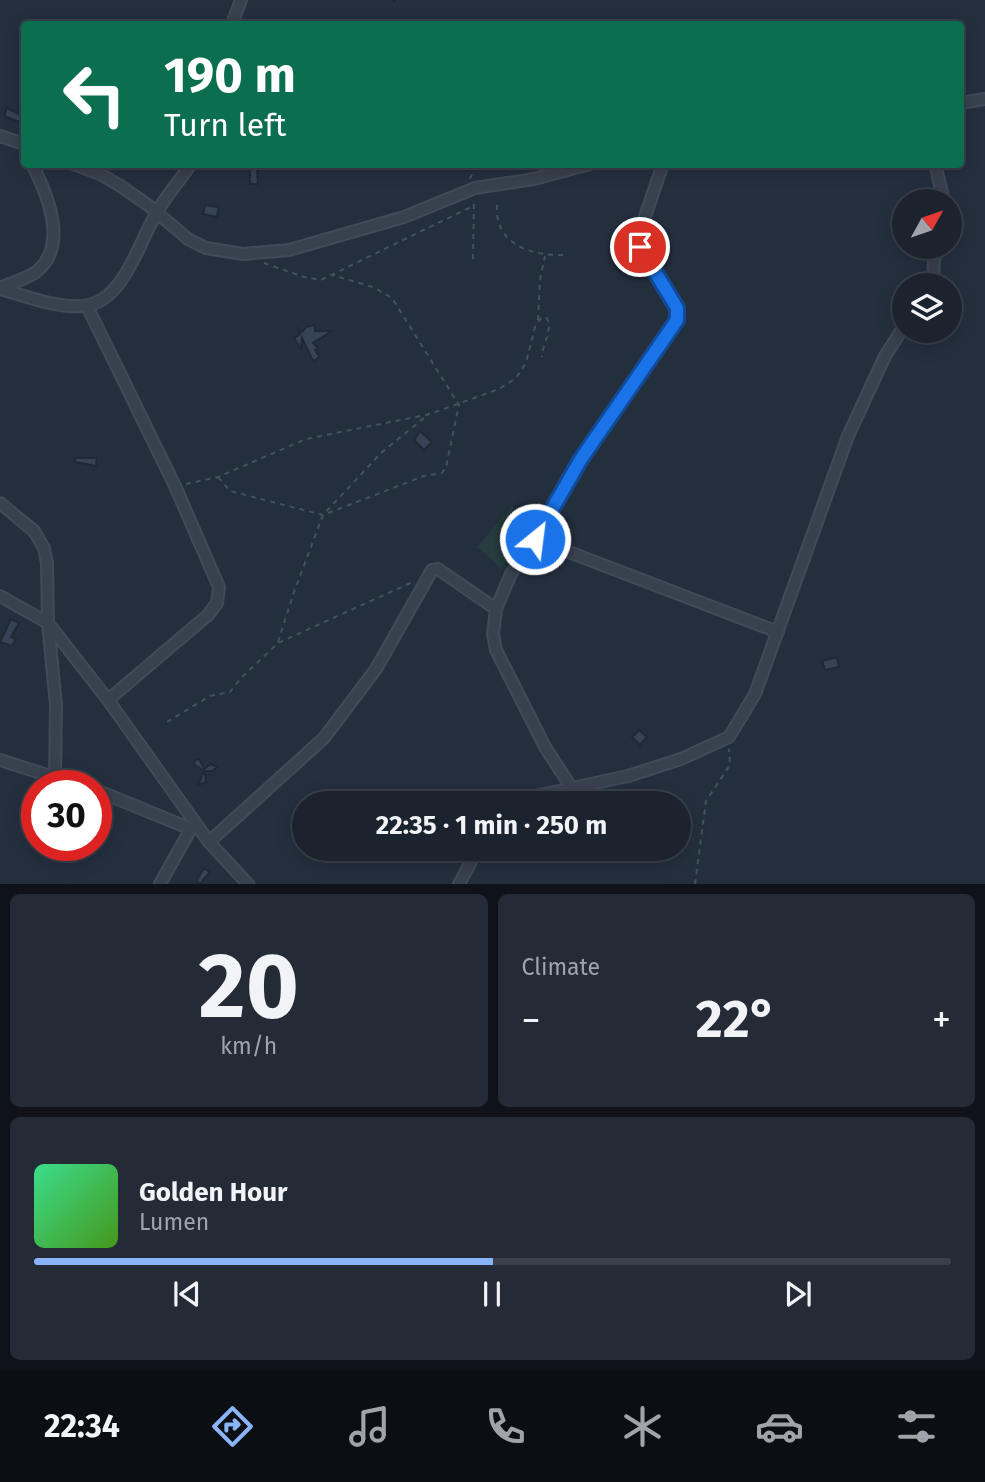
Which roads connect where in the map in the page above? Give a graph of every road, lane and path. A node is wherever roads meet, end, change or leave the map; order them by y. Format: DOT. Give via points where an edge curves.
graph roads {
  1 [pos="241,0"];
  2 [pos="233,21"];
  3 [pos="985,99"];
  4 [pos="964,102"];
  5 [pos="0,136"];
  6 [pos="21,145"];
  7 [pos="34,168"];
  8 [pos="84,168"];
  9 [pos="188,168"];
  10 [pos="475,168"];
  11 [pos="575,168"];
  12 [pos="662,168"];
  13 [pos="936,168"];
  14 [pos="941,189"];
  15 [pos="469,190"];
  16 [pos="497,205"];
  17 [pos="473,206"];
  18 [pos="156,212"];
  19 [pos="243,254"];
  20 [pos="563,255"];
  21 [pos="545,256"];
  22 [pos="473,259"];
  23 [pos="332,275"];
  24 [pos="0,288"];
  25 [pos="87,306"];
  26 [pos="538,322"];
  27 [pos="893,343"];
  28 [pos="542,357"];
  29 [pos="459,405"];
  30 [pos="430,414"];
  31 [pos="218,477"];
  32 [pos="175,486"];
  33 [pos="0,503"];
  34 [pos="323,515"];
  35 [pos="535,539"];
  36 [pos="428,575"];
  37 [pos="0,596"];
  38 [pos="496,609"];
  39 [pos="48,623"];
  40 [pos="778,632"];
  41 [pos="278,643"];
  42 [pos="108,700"];
  43 [pos="167,722"];
  44 [pos="729,737"];
  45 [pos="0,760"];
  46 [pos="31,770"];
  47 [pos="55,770"];
  48 [pos="571,787"];
  49 [pos="555,791"];
  50 [pos="112,796"];
  51 [pos="193,825"];
  52 [pos="209,842"];
  53 [pos="471,861"];
  54 [pos="160,884"];
  55 [pos="248,884"];
  56 [pos="458,884"];
  57 [pos="695,884"];
  1 -- 2 [label="street"];
  3 -- 4 [label="street"];
  5 -- 6 [label="street"];
  7 -- 24 [label="street" via="55,235 49,255 36,272"];
  8 -- 18 [label="street" via="119,185"];
  9 -- 18 [label="street"];
  10 -- 15 [label="path"];
  11 -- 15 [label="street"];
  12 -- 35 [label="street" via="638,237 677,308 677,320 581,459"];
  13 -- 14 [label="street"];
  15 -- 17 [label="path"];
  15 -- 19 [label="street" via="404,217 289,250"];
  16 -- 21 [label="path" via="498,223 505,236 524,250"];
  17 -- 22 [label="path"];
  17 -- 23 [label="path"];
  18 -- 19 [label="street" via="206,248"];
  18 -- 25 [label="street" via="133,264 103,301"];
  19 -- 23 [label="path" via="304,277 321,280"];
  20 -- 21 [label="path"];
  21 -- 26 [label="path"];
  23 -- 29 [label="path" via="392,298"];
  24 -- 25 [label="street" via="62,305"];
  25 -- 32 [label="street"];
  26 -- 28 [label="path" via="546,317 550,323"];
  26 -- 29 [label="path" via="526,363 516,378"];
  27 -- 40 [label="street" via="848,436"];
  29 -- 30 [label="path"];
  29 -- 34 [label="path" via="442,472"];
  30 -- 31 [label="path" via="306,439"];
  30 -- 34 [label="path" via="381,453"];
  31 -- 32 [label="path"];
  31 -- 34 [label="path" via="230,491"];
  32 -- 42 [label="street" via="219,587 217,603"];
  33 -- 39 [label="street" via="34,531 44,548"];
  34 -- 41 [label="path"];
  35 -- 38 [label="street" via="511,574"];
  35 -- 40 [label="street"];
  36 -- 38 [label="street" via="438,569"];
  36 -- 41 [label="path"];
  36 -- 52 [label="street" via="376,668 324,738"];
  37 -- 39 [label="street"];
  38 -- 48 [label="street" via="496,650 545,747"];
  39 -- 42 [label="street"];
  39 -- 47 [label="street" via="56,705"];
  40 -- 44 [label="street" via="755,694"];
  41 -- 43 [label="path" via="230,692 210,696"];
  42 -- 51 [label="street"];
  44 -- 48 [label="street" via="668,764"];
  44 -- 57 [label="path" via="730,765 706,801"];
  45 -- 46 [label="street"];
  48 -- 49 [label="street"];
  50 -- 51 [label="street"];
  51 -- 52 [label="street"];
  51 -- 54 [label="street"];
  52 -- 55 [label="street"];
  53 -- 56 [label="street"];
}
